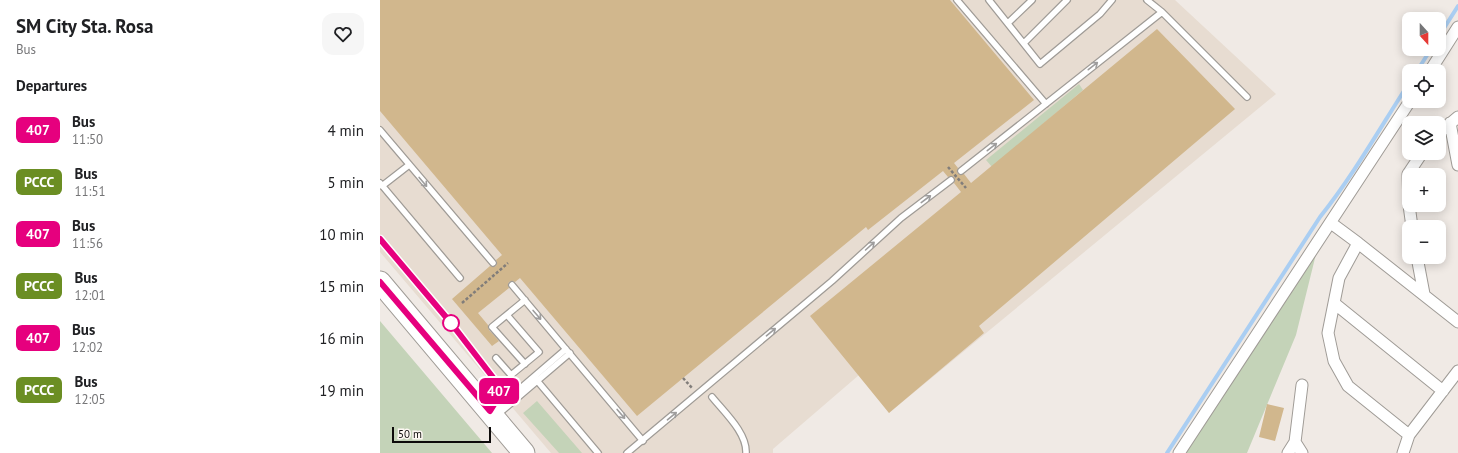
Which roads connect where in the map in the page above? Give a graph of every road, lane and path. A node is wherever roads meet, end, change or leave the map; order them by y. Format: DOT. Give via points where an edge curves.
graph roads {
  1 [pos="957,0"];
  2 [pos="989,0"];
  3 [pos="1032,0"];
  4 [pos="1067,0"];
  5 [pos="1112,0"];
  6 [pos="1147,0"];
  7 [pos="1162,12"];
  8 [pos="1008,23"];
  9 [pos="1458,27"];
  10 [pos="1024,44"];
  11 [pos="1434,64"];
  12 [pos="1246,97"];
  13 [pos="1046,104"];
  14 [pos="1405,108"];
  15 [pos="1454,120"];
  16 [pos="1446,127"];
  17 [pos="380,130"];
  18 [pos="1417,160"];
  19 [pos="409,164"];
  20 [pos="1458,165"];
  21 [pos="948,167"];
  22 [pos="961,172"];
  23 [pos="951,180"];
  24 [pos="381,185"];
  25 [pos="966,188"];
  26 [pos="1411,220"];
  27 [pos="1330,223"];
  28 [pos="380,239"];
  29 [pos="1358,243"];
  30 [pos="493,263"];
  31 [pos="508,263"];
  32 [pos="1418,264"];
  33 [pos="460,278"];
  34 [pos="380,282"];
  35 [pos="512,285"];
  36 [pos="1424,294"];
  37 [pos="525,300"];
  38 [pos="462,303"];
  39 [pos="1334,303"];
  40 [pos="507,315"];
  41 [pos="1458,322"];
  42 [pos="568,351"];
  43 [pos="496,358"];
  44 [pos="525,364"];
  45 [pos="1458,371"];
  46 [pos="535,379"];
  47 [pos="1302,385"];
  48 [pos="1443,391"];
  49 [pos="712,398"];
  50 [pos="492,414"];
  51 [pos="1409,435"];
  52 [pos="642,441"];
  53 [pos="1296,442"];
  54 [pos="524,453"];
  55 [pos="598,453"];
  56 [pos="628,453"];
  57 [pos="746,453"];
  58 [pos="1179,453"];
  59 [pos="1288,453"];
  60 [pos="1302,453"];
  61 [pos="1403,453"];
  1 -- 13 [label="lane"];
  2 -- 8 [label="lane"];
  3 -- 8 [label="lane"];
  4 -- 10 [label="lane"];
  5 -- 10 [label="lane" via="1100,14 1040,64"];
  6 -- 7 [label="lane"];
  7 -- 12 [label="lane"];
  13 -- 7 [label="lane, one-way"];
  8 -- 10 [label="lane"];
  9 -- 11 [label="street"];
  22 -- 13 [label="lane, one-way"];
  14 -- 27 [label="street"];
  15 -- 16 [label="street"];
  15 -- 20 [label="street"];
  17 -- 19 [label="lane"];
  18 -- 26 [label="street" via="1408,174"];
  19 -- 24 [label="lane"];
  19 -- 30 [label="lane, one-way"];
  21 -- 25 [label="path, bridge"];
  52 -- 23 [label="lane, one-way" via="832,281 901,218"];
  24 -- 33 [label="lane"];
  27 -- 29 [label="street"];
  27 -- 58 [label="street"];
  28 -- 50 [label="lane" via="451,323 498,384 500,395"];
  29 -- 36 [label="street"];
  29 -- 39 [label="street" via="1339,278"];
  31 -- 38 [label="path"];
  32 -- 36 [label="street"];
  34 -- 50 [label="highway"];
  35 -- 37 [label="lane"];
  36 -- 41 [label="street"];
  37 -- 40 [label="lane"];
  37 -- 42 [label="lane, one-way"];
  39 -- 48 [label="street"];
  39 -- 51 [label="street" via="1328,333 1334,361 1348,386"];
  40 -- 44 [label="lane" via="539,352"];
  40 -- 44 [label="lane" via="492,328"];
  42 -- 46 [label="lane"];
  42 -- 52 [label="lane, one-way"];
  43 -- 44 [label="lane" via="511,375"];
  45 -- 48 [label="street"];
  46 -- 50 [label="lane"];
  46 -- 55 [label="lane"];
  47 -- 53 [label="street"];
  48 -- 51 [label="street"];
  49 -- 57 [label="lane" via="742,435"];
  50 -- 54 [label="highway"];
  51 -- 61 [label="street"];
  52 -- 56 [label="lane"];
  53 -- 59 [label="street"];
  53 -- 60 [label="street"];
}
